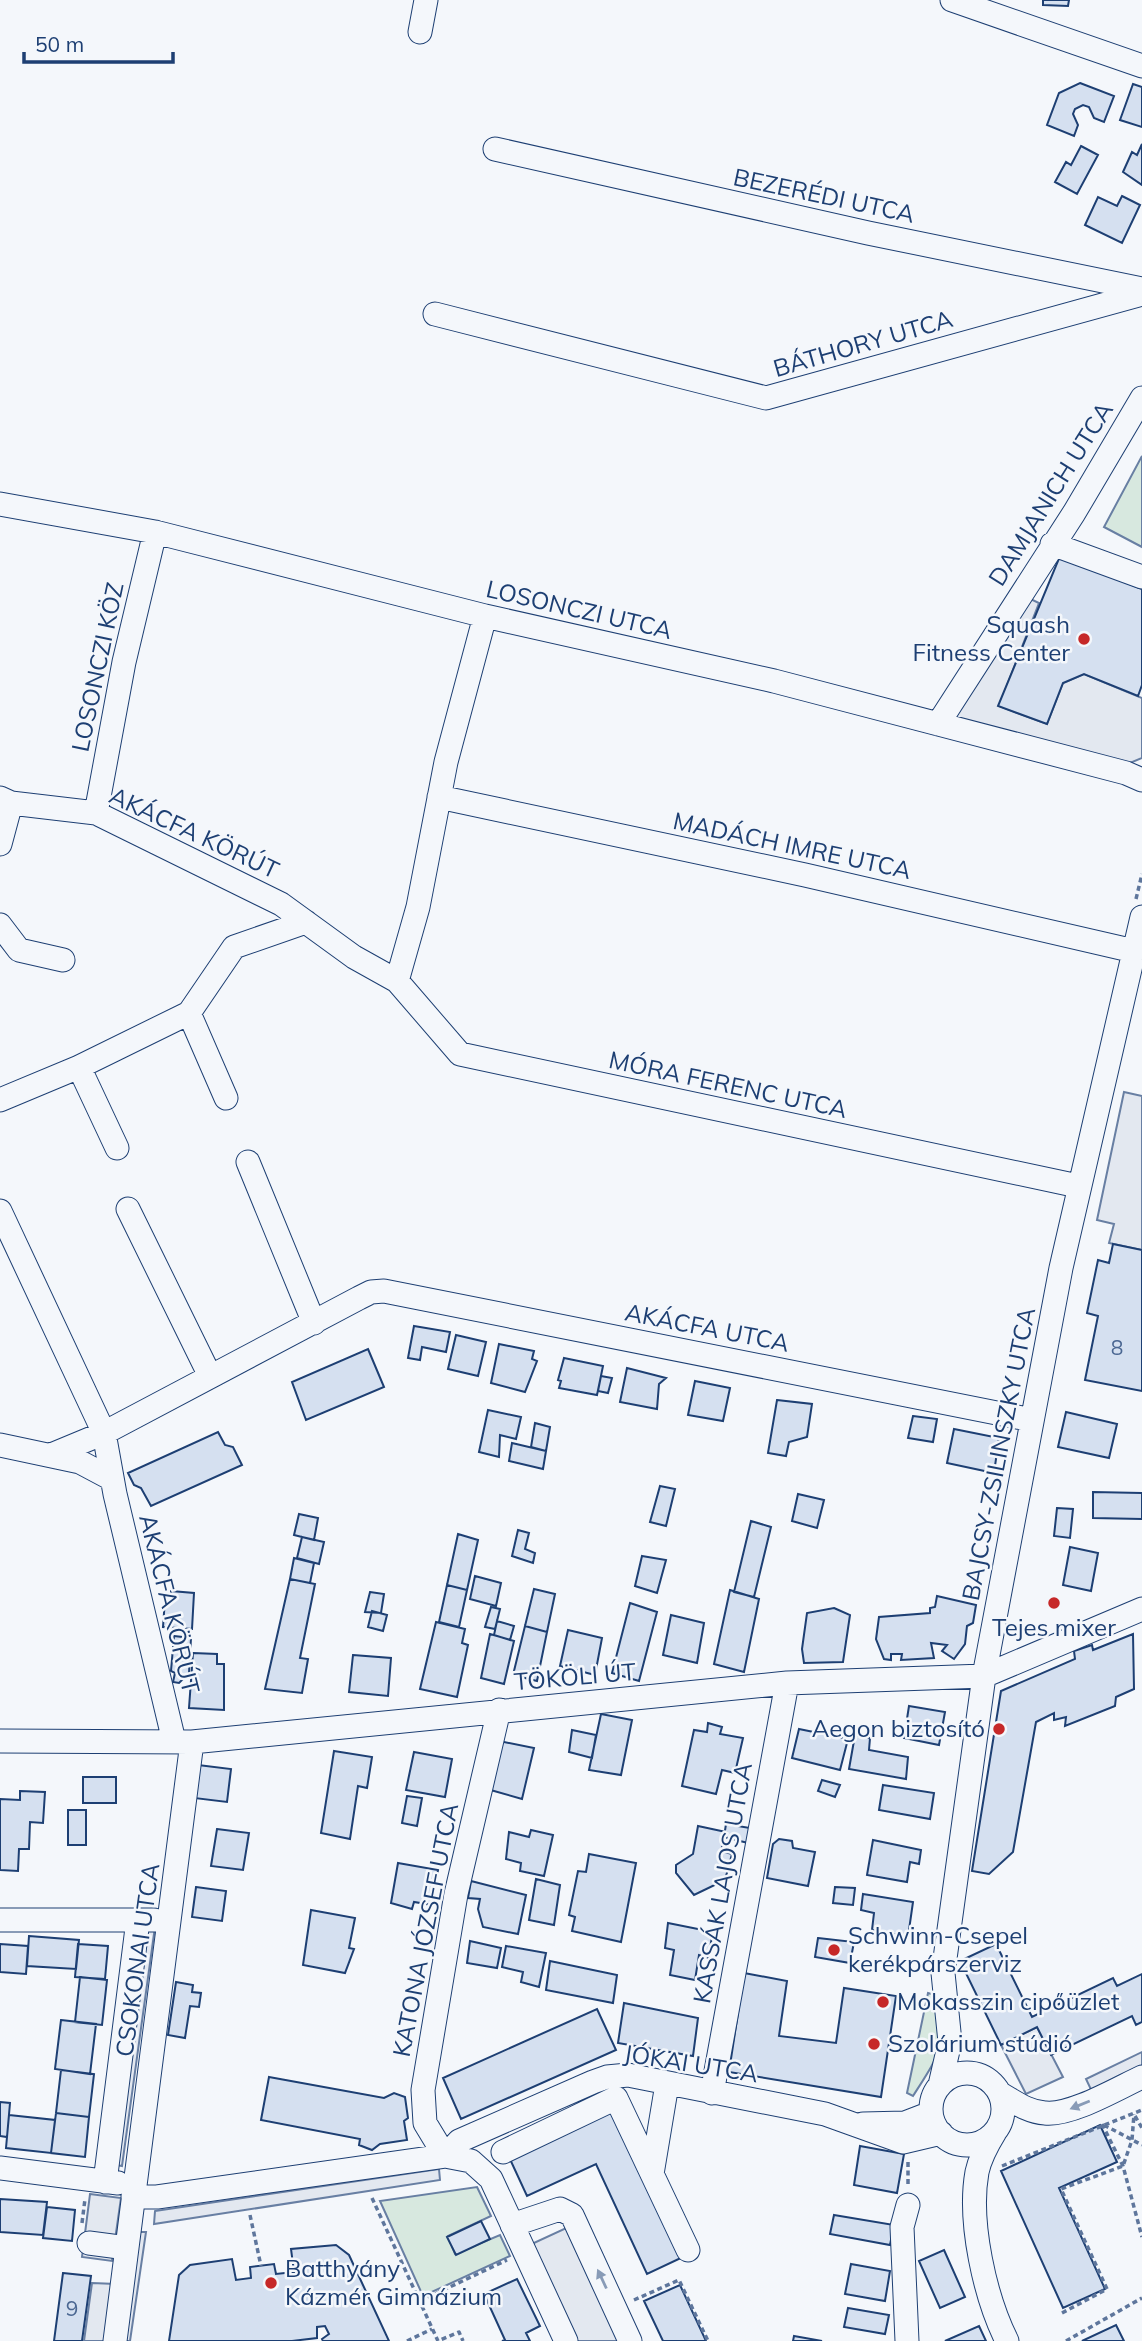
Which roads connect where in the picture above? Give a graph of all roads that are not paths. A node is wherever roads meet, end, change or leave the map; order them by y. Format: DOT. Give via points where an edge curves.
graph roads {
  1 [pos="426,0"];
  2 [pos="952,0"];
  3 [pos="420,32"];
  4 [pos="1142,66"];
  5 [pos="495,149"];
  6 [pos="1142,292"];
  7 [pos="435,314"];
  8 [pos="1142,398"];
  9 [pos="0,503"];
  10 [pos="155,532"];
  11 [pos="1052,544"];
  12 [pos="1142,577"];
  13 [pos="485,616"];
  14 [pos="939,724"];
  15 [pos="1137,773"];
  16 [pos="439,797"];
  17 [pos="6,801"];
  18 [pos="96,813"];
  19 [pos="0,844"];
  20 [pos="1142,916"];
  21 [pos="306,922"];
  22 [pos="0,926"];
  23 [pos="1134,951"];
  24 [pos="63,960"];
  25 [pos="397,981"];
  26 [pos="189,1013"];
  27 [pos="79,1067"];
  28 [pos="226,1098"];
  29 [pos="0,1100"];
  30 [pos="117,1148"];
  31 [pos="248,1162"];
  32 [pos="1078,1185"];
  33 [pos="128,1209"];
  34 [pos="0,1211"];
  35 [pos="314,1323"];
  36 [pos="210,1376"];
  37 [pos="1032,1420"];
  38 [pos="104,1433"];
  39 [pos="0,1445"];
  40 [pos="51,1455"];
  41 [pos="112,1479"];
  42 [pos="1142,1609"];
  43 [pos="984,1676"];
  44 [pos="787,1683"];
  45 [pos="499,1710"];
  46 [pos="0,1741"];
  47 [pos="183,1741"];
  48 [pos="0,1920"];
  49 [pos="138,1920"];
  50 [pos="171,1921"];
  51 [pos="947,2006"];
  52 [pos="1142,2077"];
  53 [pos="667,2084"];
  54 [pos="940,2085"];
  55 [pos="993,2086"];
  56 [pos="712,2093"];
  57 [pos="941,2129"];
  58 [pos="995,2133"];
  59 [pos="503,2152"];
  60 [pos="446,2156"];
  61 [pos="0,2168"];
  62 [pos="652,2174"];
  63 [pos="95,2188"];
  64 [pos="134,2191"];
  65 [pos="908,2205"];
  66 [pos="977,2218"];
  67 [pos="512,2225"];
  68 [pos="86,2235"];
  69 [pos="127,2248"];
  70 [pos="688,2250"];
  71 [pos="115,2341"];
  72 [pos="566,2341"];
  73 [pos="631,2341"];
  74 [pos="907,2341"];
  75 [pos="1007,2341"];
  1 -- 3 [label="street"];
  2 -- 4 [label="street"];
  5 -- 6 [label="street, BEZERÉDI UTCA"];
  6 -- 7 [label="street, BÁTHORY UTCA" via="766,398"];
  8 -- 11 [label="street, DAMJANICH UTCA"];
  9 -- 10 [label="street, LOSONCZI UTCA"];
  10 -- 13 [label="street, LOSONCZI UTCA"];
  10 -- 18 [label="street, LOSONCZI KÖZ" via="124,662"];
  11 -- 12 [label="street"];
  11 -- 14 [label="street, DAMJANICH UTCA"];
  13 -- 14 [label="street, LOSONCZI UTCA" via="774,681"];
  13 -- 16 [label="street"];
  14 -- 15 [label="street, LOSONCZI UTCA"];
  16 -- 23 [label="street, MADÁCH IMRE UTCA"];
  16 -- 25 [label="street" via="418,907"];
  17 -- 18 [label="street, AKÁCFA KÖRÚT"];
  17 -- 19 [label="street, AKÁCFA KÖRÚT"];
  18 -- 21 [label="street, AKÁCFA KÖRÚT" via="209,866"];
  20 -- 23 [label="street, BAJCSY-ZSILINSZKY UTCA"];
  21 -- 25 [label="street, AKÁCFA KÖRÚT"];
  21 -- 26 [label="street" via="234,947"];
  22 -- 24 [label="street" via="19,950"];
  23 -- 32 [label="street, BAJCSY-ZSILINSZKY UTCA"];
  25 -- 32 [label="street, MÓRA FERENC UTCA" via="460,1054"];
  26 -- 27 [label="street"];
  26 -- 28 [label="street"];
  27 -- 29 [label="street"];
  27 -- 30 [label="street"];
  31 -- 35 [label="street"];
  32 -- 37 [label="street, BAJCSY-ZSILINSZKY UTCA"];
  33 -- 36 [label="street"];
  34 -- 38 [label="street, AKÁCFA KÖRÚT"];
  35 -- 36 [label="street"];
  35 -- 37 [label="street, AKÁCFA UTCA" via="371,1292 384,1291"];
  36 -- 38 [label="street"];
  37 -- 43 [label="street, BAJCSY-ZSILINSZKY UTCA"];
  38 -- 40 [label="street"];
  38 -- 41 [label="street, AKÁCFA KÖRÚT"];
  39 -- 40 [label="street"];
  40 -- 41 [label="street" via="80,1462"];
  41 -- 47 [label="street, AKÁCFA KÖRÚT"];
  42 -- 43 [label="street, TÖKÖLI ÚT"];
  43 -- 44 [label="street, TÖKÖLI ÚT"];
  43 -- 51 [label="street, BAJCSY-ZSILINSZKY UTCA" via="943,1973"];
  44 -- 45 [label="street, TÖKÖLI ÚT"];
  44 -- 56 [label="street, KASSÁK LAJOS UTCA"];
  45 -- 47 [label="street, TÖKÖLI ÚT"];
  45 -- 60 [label="street, KATONA JÓZSEF UTCA" via="456,1894 423,2090 425,2123"];
  46 -- 47 [label="street, TÖKÖLI ÚT"];
  47 -- 50 [label="street, CSOKONAI UTCA"];
  48 -- 49 [label="street"];
  49 -- 50 [label="street"];
  49 -- 63 [label="street"];
  50 -- 64 [label="street, CSOKONAI UTCA"];
  51 -- 54 [label="street, BAJCSY-ZSILINSZKY UTCA" via="949,2056"];
  51 -- 55 [label="street, BAJCSY-ZSILINSZKY UTCA" via="962,2046"];
  52 -- 55 [label="street, one-way" via="1080,2105 1047,2114 1025,2108"];
  53 -- 56 [label="street, JÓKAI UTCA"];
  53 -- 60 [label="street, JÓKAI UTCA" via="628,2075 607,2077 459,2141"];
  53 -- 62 [label="street"];
  54 -- 55 [label="street" via="962,2073"];
  54 -- 57 [label="street" via="935,2093"];
  55 -- 58 [label="street" via="1003,2114"];
  56 -- 57 [label="street, JÓKAI UTCA" via="861,2124 905,2123"];
  57 -- 58 [label="street" via="974,2144"];
  57 -- 66 [label="street" via="967,2175"];
  58 -- 66 [label="street" via="977,2172"];
  59 -- 62 [label="street" via="616,2098"];
  60 -- 64 [label="street, JÓKAI UTCA" via="157,2197"];
  60 -- 67 [label="street, JÓKAI UTCA" via="482,2168"];
  61 -- 63 [label="street"];
  62 -- 70 [label="street"];
  63 -- 64 [label="street"];
  64 -- 69 [label="street, CSOKONAI UTCA"];
  65 -- 74 [label="street" via="902,2227"];
  66 -- 75 [label="street" via="984,2281"];
  67 -- 72 [label="street, JÓKAI UTCA"];
  73 -- 67 [label="street, one-way" via="572,2215 560,2209"];
  68 -- 69 [label="street"];
  69 -- 71 [label="street, CSOKONAI UTCA"];
}
